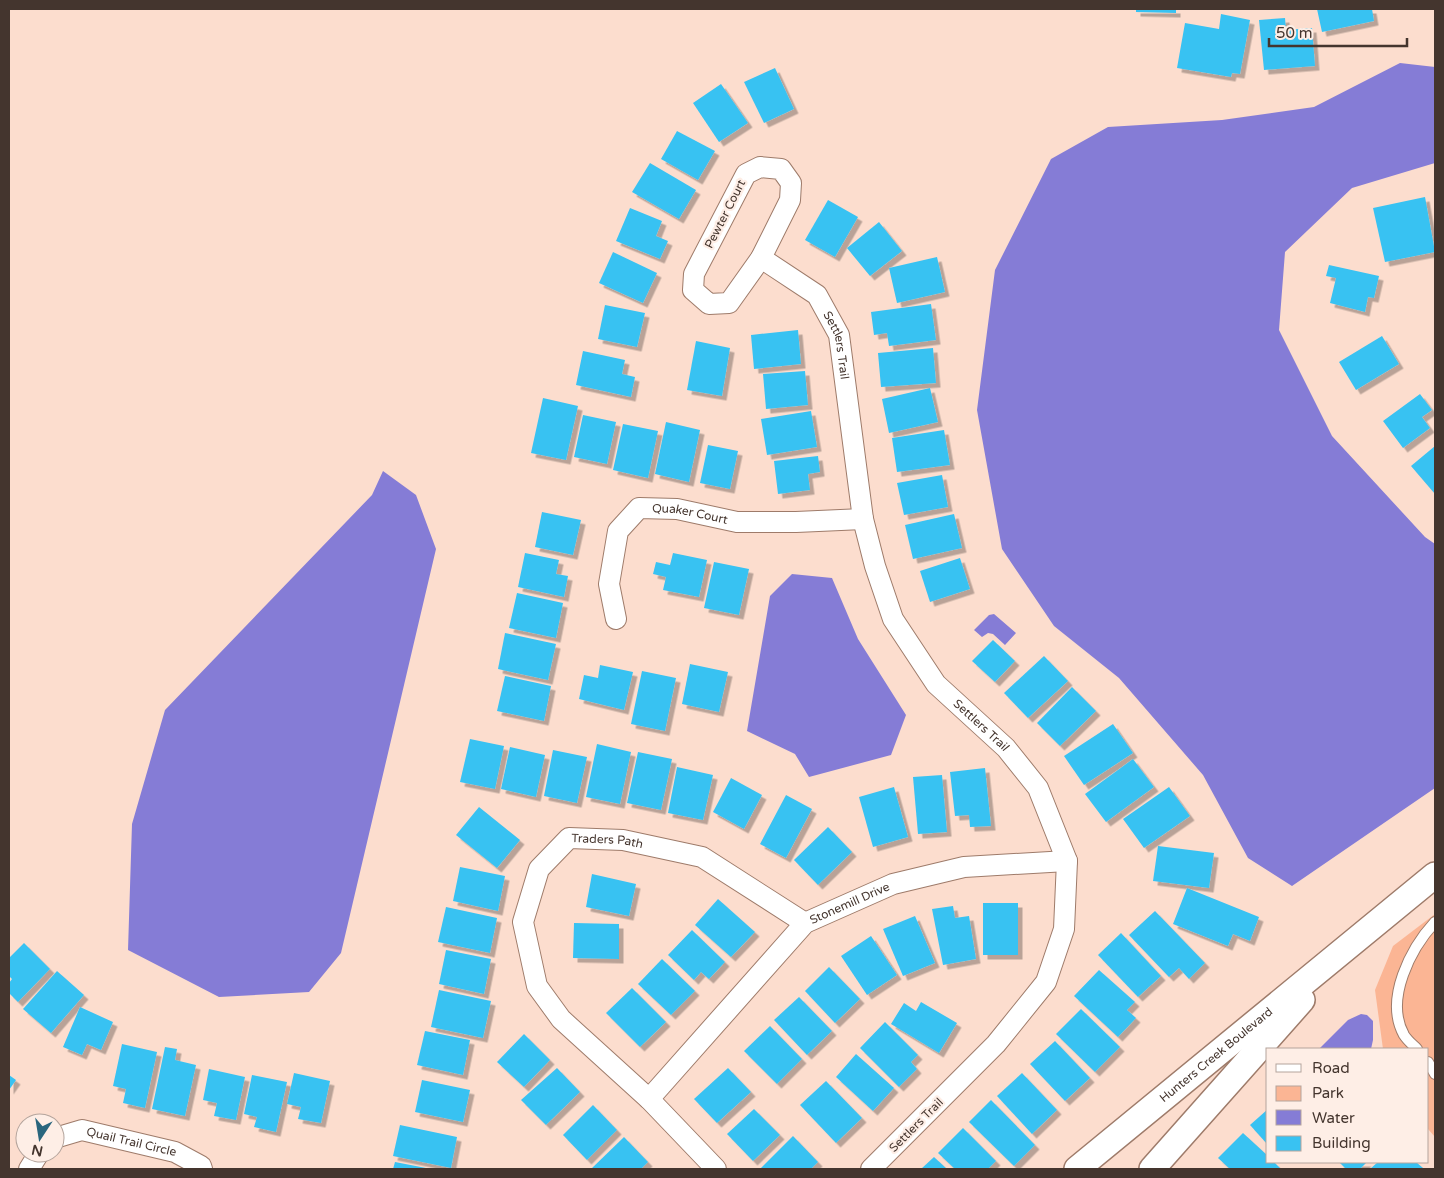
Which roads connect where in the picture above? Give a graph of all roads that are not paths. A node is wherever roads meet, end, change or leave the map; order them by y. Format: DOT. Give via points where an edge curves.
graph roads {
  1 [pos="761,258"];
  2 [pos="863,519"];
  3 [pos="616,619"];
  4 [pos="1067,861"];
  5 [pos="1435,875"];
  6 [pos="1435,922"];
  7 [pos="806,923"];
  8 [pos="1355,940"];
  9 [pos="1416,1048"];
  10 [pos="648,1099"];
  11 [pos="65,1135"];
  12 [pos="202,1169"];
  13 [pos="716,1169"];
  14 [pos="871,1169"];
  15 [pos="1077,1169"];
  16 [pos="1152,1169"];
  1 -- 1 [label="street, Pewter Court" via="790,200 791,183 781,169 760,167 746,174 694,274 693,290 709,304 730,304"];
  1 -- 2 [label="street, Settlers Trail" via="817,295 839,335"];
  2 -- 3 [label="street, Quaker Court" via="738,522 676,509 639,508 618,531 610,584"];
  2 -- 4 [label="street, Settlers Trail" via="893,619 936,684 1006,748 1038,788"];
  4 -- 7 [label="street, Stonemill Drive" via="964,866 893,884"];
  4 -- 14 [label="street, Settlers Trail" via="1064,929 1046,982 996,1044"];
  5 -- 8 [label="street, Hunters Creek Boulevard"];
  6 -- 9 [label="lane" via="1417,945 1398,992 1399,1021 1404,1035"];
  7 -- 10 [label="street, Stonemill Drive"];
  7 -- 10 [label="street, Traders Path" via="702,857 623,840 569,838 539,869 523,922 538,986 561,1019"];
  8 -- 15 [label="street, Hunters Creek Boulevard"];
  8 -- 16 [label="street, Hunters Creek Boulevard"];
  10 -- 13 [label="street, Traders Path"];
  11 -- 12 [label="street, Quail Trail Circle" via="82,1130 175,1152"];
}
